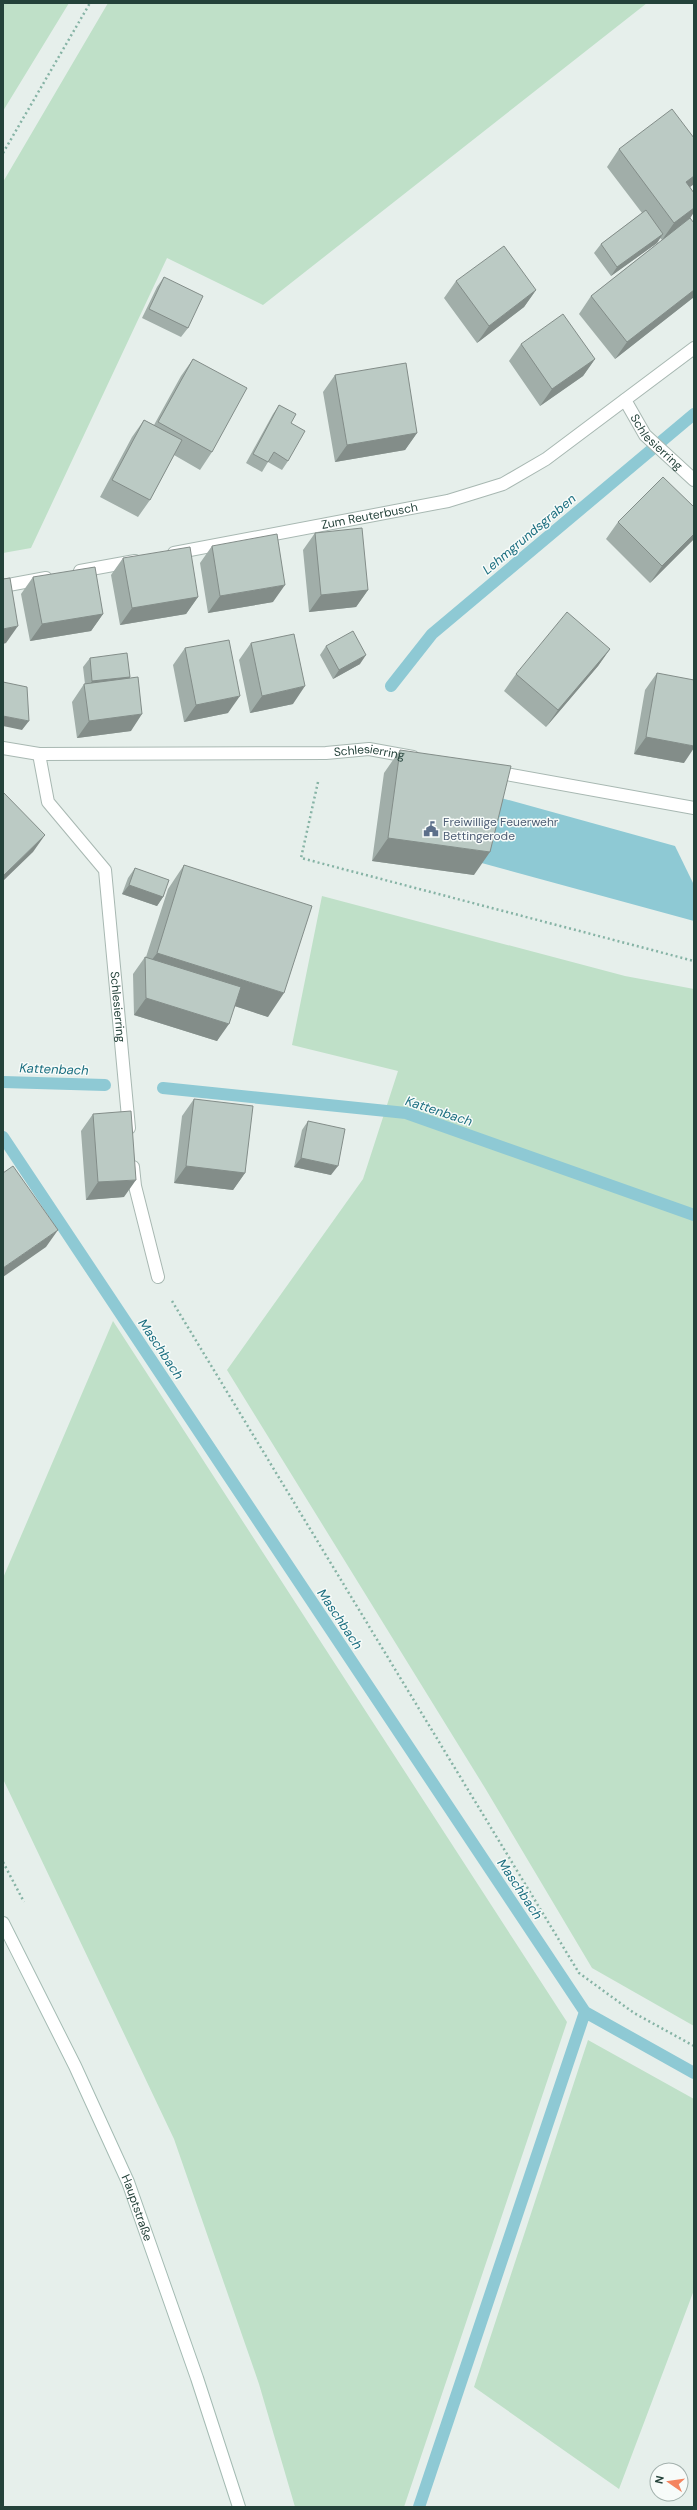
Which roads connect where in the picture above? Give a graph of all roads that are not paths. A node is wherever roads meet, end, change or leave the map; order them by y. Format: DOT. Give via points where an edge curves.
graph roads {
  1 [pos="694,348"];
  2 [pos="625,400"];
  3 [pos="694,480"];
  4 [pos="159,556"];
  5 [pos="144,559"];
  6 [pos="3,586"];
  7 [pos="3,748"];
  8 [pos="39,754"];
  9 [pos="423,758"];
  10 [pos="485,770"];
  11 [pos="694,808"];
  12 [pos="130,1139"];
  13 [pos="132,1155"];
  14 [pos="158,1277"];
  15 [pos="3,1923"];
  16 [pos="239,2507"];
  1 -- 2 [label="street, Zum Reuterbusch"];
  2 -- 3 [label="street, Schlesierring" via="645,435"];
  2 -- 4 [label="street, Zum Reuterbusch" via="546,458 503,484 448,501"];
  5 -- 6 [label="street"];
  7 -- 8 [label="street, Schlesierring"];
  8 -- 9 [label="street, Schlesierring" via="326,753 369,749"];
  8 -- 12 [label="street, Schlesierring" via="48,802 105,870"];
  10 -- 11 [label="street"];
  13 -- 14 [label="street" via="135,1186"];
  15 -- 16 [label="street, Hauptstraße" via="75,2066 128,2182"];
}
